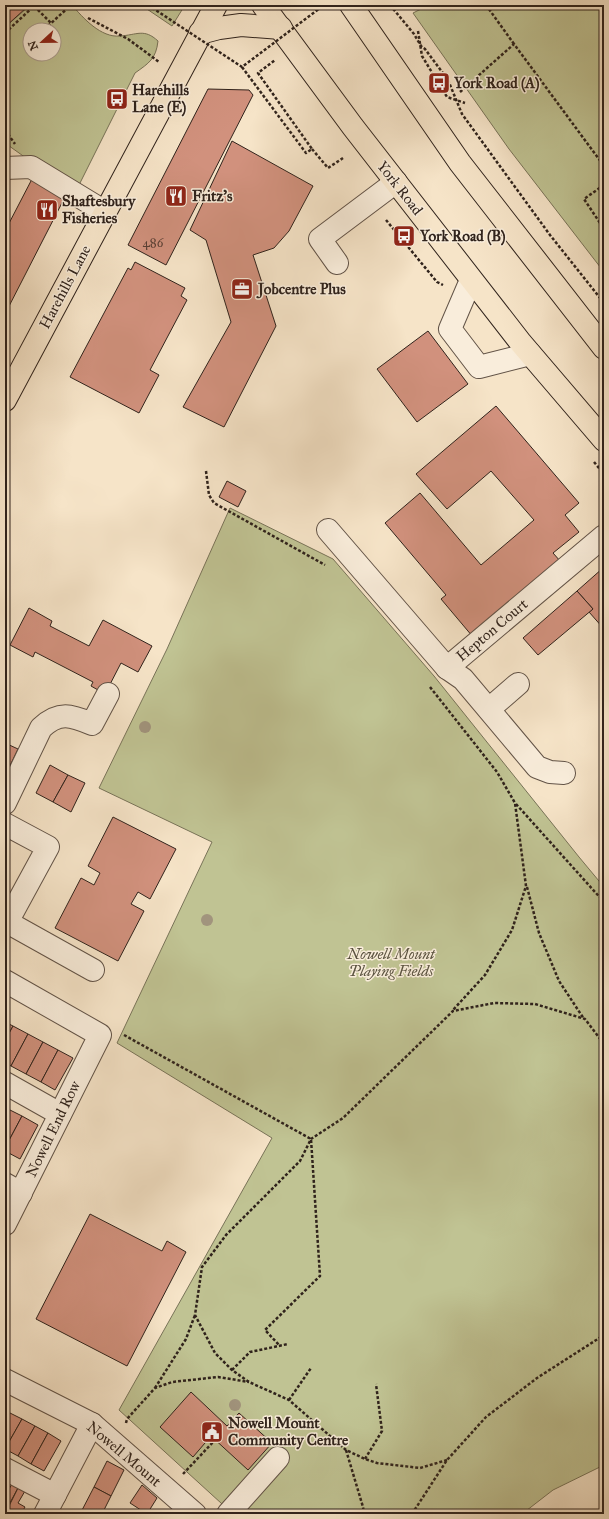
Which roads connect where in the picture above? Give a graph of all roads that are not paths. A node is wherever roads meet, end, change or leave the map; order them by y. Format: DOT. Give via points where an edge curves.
graph roads {
  1 [pos="216,5"];
  2 [pos="263,5"];
  3 [pos="351,5"];
  4 [pos="281,28"];
  5 [pos="200,33"];
  6 [pos="5,168"];
  7 [pos="396,182"];
  8 [pos="105,212"];
  9 [pos="337,263"];
  10 [pos="471,280"];
  11 [pos="604,348"];
  12 [pos="530,354"];
  13 [pos="5,400"];
  14 [pos="604,440"];
  15 [pos="328,530"];
  16 [pos="604,536"];
  17 [pos="447,668"];
  18 [pos="518,684"];
  19 [pos="108,694"];
  20 [pos="489,709"];
  21 [pos="564,773"];
  22 [pos="5,803"];
  23 [pos="5,824"];
  24 [pos="6,924"];
  25 [pos="93,970"];
  26 [pos="5,981"];
  27 [pos="5,1083"];
  28 [pos="60,1114"];
  29 [pos="13,1189"];
  30 [pos="5,1224"];
  31 [pos="5,1380"];
  32 [pos="92,1424"];
  33 [pos="278,1458"];
  34 [pos="5,1469"];
  35 [pos="50,1505"];
  36 [pos="195,1514"];
  37 [pos="228,1514"];
  1 -- 5 [label="main road, Harehills Lane"];
  2 -- 4 [label="main road, York Road"];
  3 -- 11 [label="main road" via="460,163"];
  4 -- 5 [label="main road" via="241,24"];
  4 -- 7 [label="main road, York Road"];
  5 -- 8 [label="main road, Harehills Lane"];
  6 -- 8 [label="street" via="31,167"];
  7 -- 9 [label="street" via="320,239"];
  7 -- 10 [label="main road, York Road"];
  8 -- 13 [label="main road, Harehills Lane"];
  10 -- 12 [label="main road, York Road"];
  10 -- 12 [label="street" via="450,328 479,367"];
  12 -- 14 [label="main road, York Road"];
  15 -- 17 [label="street, Hepton Court"];
  16 -- 17 [label="street, Hepton Court"];
  17 -- 20 [label="street" via="463,679"];
  18 -- 20 [label="street"];
  19 -- 22 [label="street" via="92,724 70,716 59,716 49,720 41,728"];
  20 -- 21 [label="street" via="537,767 550,772"];
  23 -- 24 [label="street" via="48,847"];
  24 -- 25 [label="street"];
  26 -- 28 [label="street, Nowell End Row" via="100,1035"];
  27 -- 28 [label="street"];
  28 -- 29 [label="street, Nowell End Row"];
  29 -- 30 [label="street, Nowell End Row"];
  31 -- 32 [label="street, Nowell Mount"];
  32 -- 35 [label="street"];
  32 -- 36 [label="street, Nowell Mount"];
  33 -- 37 [label="street"];
  34 -- 35 [label="street"];
}
